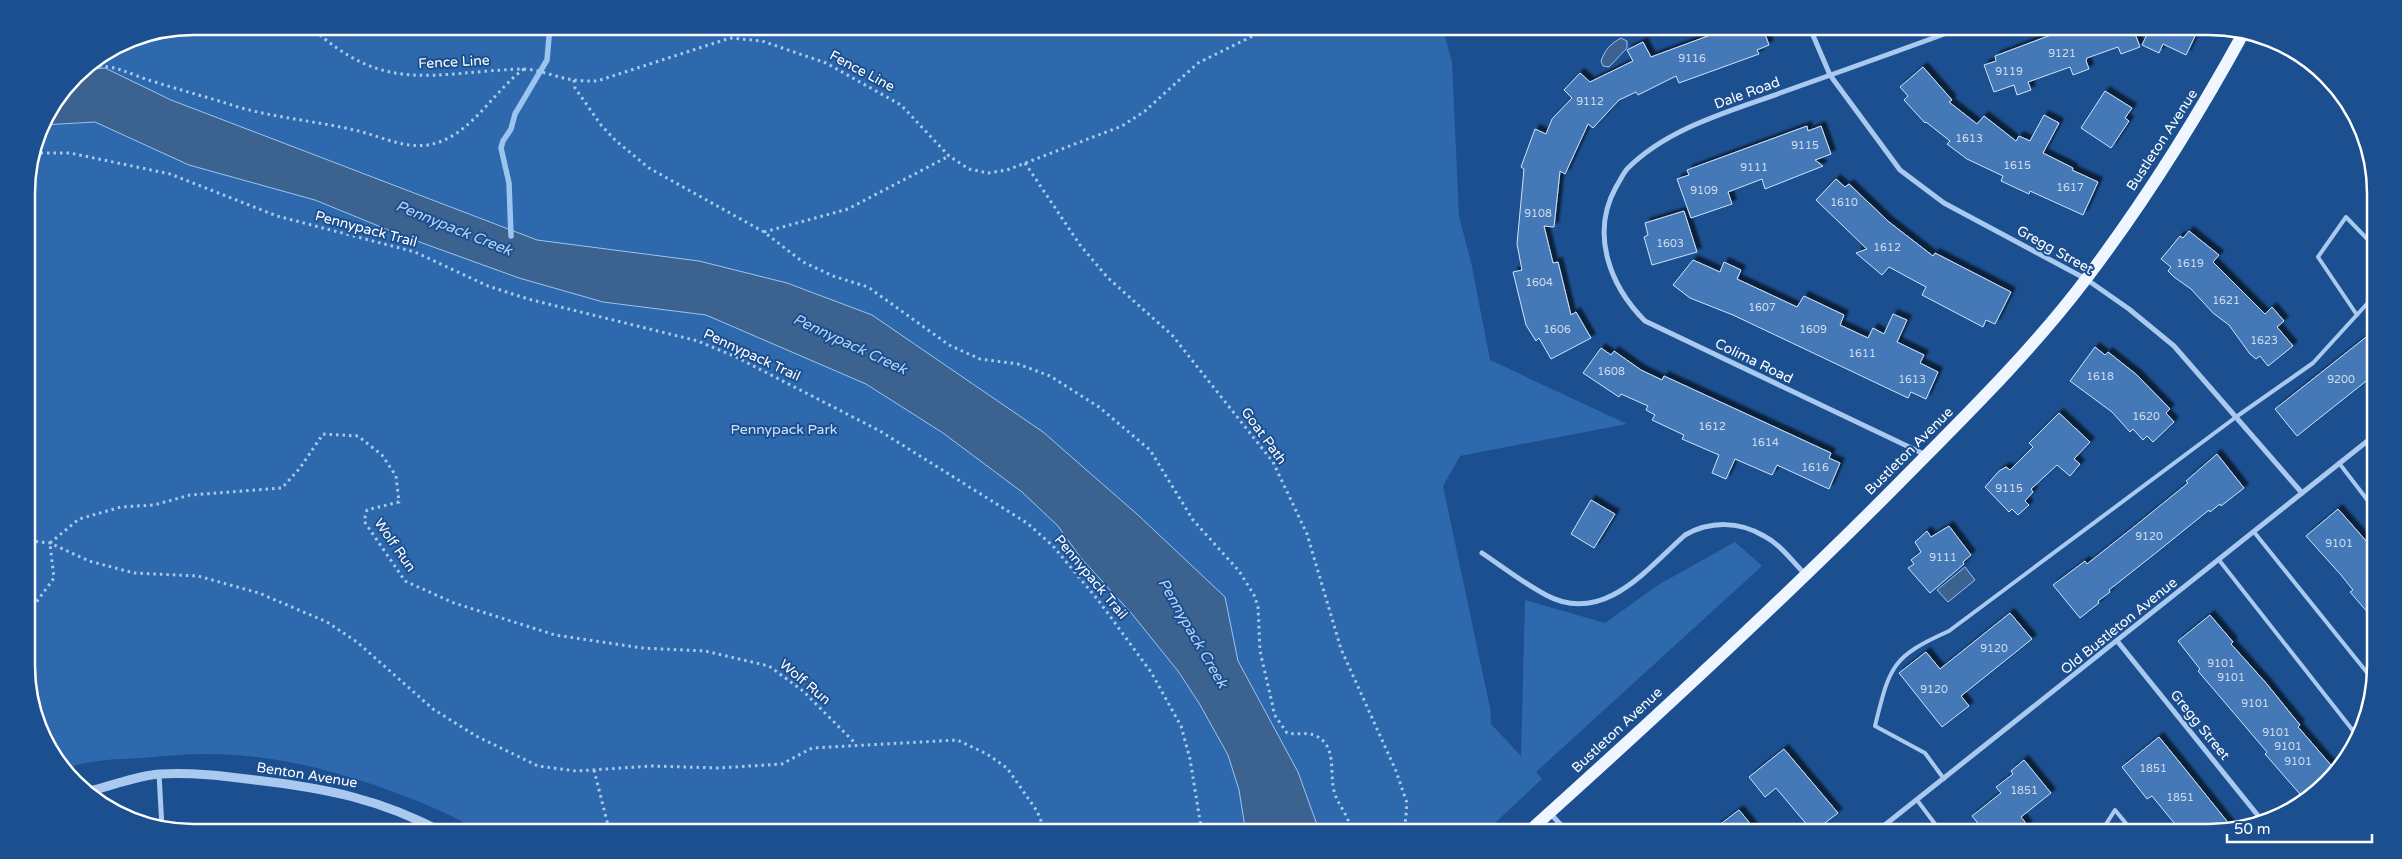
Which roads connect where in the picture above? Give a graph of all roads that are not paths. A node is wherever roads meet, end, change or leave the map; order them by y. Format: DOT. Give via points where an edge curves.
graph roads {
  1 [pos="1813,35"];
  2 [pos="1941,35"];
  3 [pos="2241,38"];
  4 [pos="1830,75"];
  5 [pos="2367,240"];
  6 [pos="1605,251"];
  7 [pos="2086,279"];
  8 [pos="2367,304"];
  9 [pos="2357,315"];
  10 [pos="2236,417"];
  11 [pos="2367,442"];
  12 [pos="1927,455"];
  13 [pos="2340,463"];
  14 [pos="2302,493"];
  15 [pos="2367,499"];
  16 [pos="2254,532"];
  17 [pos="1482,553"];
  18 [pos="2219,560"];
  19 [pos="1807,576"];
  20 [pos="2118,642"];
  21 [pos="2367,671"];
  22 [pos="2353,731"];
  23 [pos="159,774"];
  24 [pos="1944,779"];
  25 [pos="95,790"];
  26 [pos="1917,800"];
  27 [pos="1550,812"];
  28 [pos="2258,816"];
  29 [pos="162,821"];
  30 [pos="427,824"];
  31 [pos="1536,824"];
  32 [pos="1561,824"];
  33 [pos="1886,824"];
  34 [pos="1935,824"];
  35 [pos="2106,824"];
  36 [pos="2126,824"];
  1 -- 4 [label="street, Gregg Street"];
  2 -- 4 [label="street, Dale Road"];
  3 -- 7 [label="main road, Bustleton Avenue" via="2165,166"];
  4 -- 6 [label="street, Dale Road" via="1703,121 1660,142 1627,169 1612,194 1605,219"];
  4 -- 7 [label="street, Gregg Street" via="1900,170 1944,203"];
  5 -- 9 [label="lane" via="2346,217 2318,257"];
  6 -- 12 [label="street, Colima Road" via="1629,304 1645,321"];
  7 -- 10 [label="street, Gregg Street" via="2130,309 2174,346"];
  7 -- 12 [label="main road, Bustleton Avenue" via="2042,334"];
  8 -- 9 [label="lane"];
  9 -- 10 [label="lane" via="2313,363"];
  10 -- 14 [label="street, Gregg Street"];
  10 -- 24 [label="lane" via="1949,631 1920,644 1898,660 1886,681 1875,726 1925,753"];
  11 -- 13 [label="street, Old Bustleton Avenue"];
  12 -- 19 [label="main road, Bustleton Avenue"];
  13 -- 14 [label="street, Old Bustleton Avenue"];
  13 -- 15 [label="lane"];
  14 -- 16 [label="street, Old Bustleton Avenue"];
  16 -- 18 [label="street, Old Bustleton Avenue"];
  16 -- 21 [label="lane"];
  17 -- 19 [label="street" via="1546,596 1570,603 1592,603 1625,589 1685,535 1698,528 1725,525 1764,536"];
  18 -- 20 [label="street, Old Bustleton Avenue"];
  18 -- 22 [label="lane"];
  19 -- 27 [label="main road, Bustleton Avenue"];
  20 -- 24 [label="street, Old Bustleton Avenue"];
  20 -- 28 [label="street, Gregg Street"];
  23 -- 25 [label="street, Benton Avenue"];
  23 -- 29 [label="street"];
  23 -- 30 [label="street, Benton Avenue" via="293,784 361,797"];
  24 -- 26 [label="street, Old Bustleton Avenue"];
  26 -- 33 [label="street, Old Bustleton Avenue"];
  26 -- 34 [label="lane"];
  27 -- 31 [label="main road, Bustleton Avenue"];
  27 -- 32 [label="street"];
  35 -- 36 [label="lane" via="2115,810"];
}
